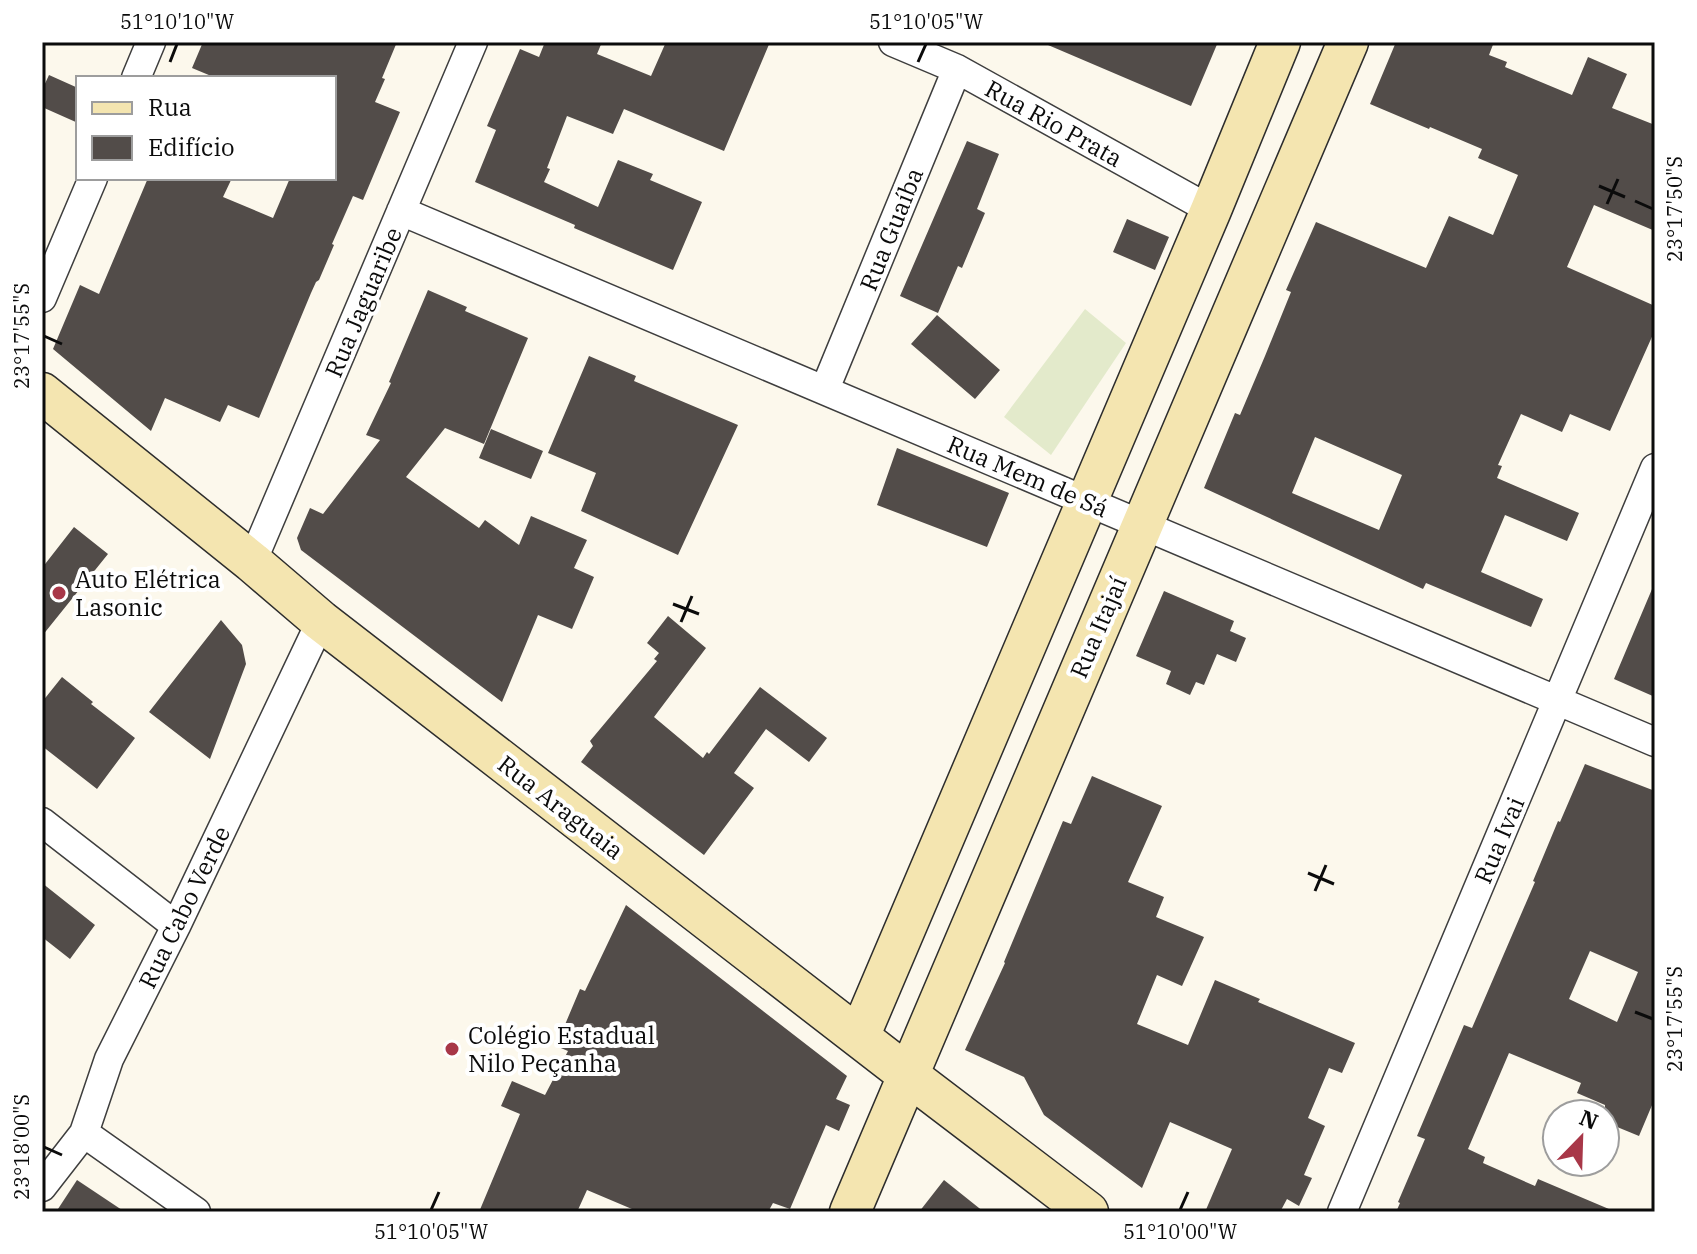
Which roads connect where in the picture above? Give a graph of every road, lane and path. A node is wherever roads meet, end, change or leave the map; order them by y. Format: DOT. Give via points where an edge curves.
graph roads {
  1 [pos="151,42"];
  2 [pos="473,42"];
  3 [pos="893,42"];
  4 [pos="1280,42"];
  5 [pos="1348,42"];
  6 [pos="957,69"];
  7 [pos="137,76"];
  8 [pos="92,180"];
  9 [pos="1211,210"];
  10 [pos="401,211"];
  11 [pos="42,298"];
  12 [pos="825,389"];
  13 [pos="42,393"];
  14 [pos="1655,468"];
  15 [pos="1087,501"];
  16 [pos="1141,524"];
  17 [pos="252,562"];
  18 [pos="321,621"];
  19 [pos="1557,700"];
  20 [pos="1655,742"];
  21 [pos="42,822"];
  22 [pos="176,926"];
  23 [pos="859,1037"];
  24 [pos="908,1075"];
  25 [pos="84,1133"];
  26 [pos="42,1187"];
  27 [pos="196,1212"];
  28 [pos="850,1212"];
  29 [pos="1088,1212"];
  30 [pos="1342,1212"];
  1 -- 7 [label="street"];
  2 -- 10 [label="street, Rua Jaguaribe"];
  3 -- 6 [label="street, Rua Rio Prata"];
  4 -- 9 [label="street"];
  5 -- 16 [label="street, Rua Itajaí"];
  6 -- 9 [label="street, Rua Rio Prata"];
  6 -- 12 [label="street, Rua Guaíba"];
  8 -- 11 [label="street"];
  9 -- 15 [label="street"];
  10 -- 12 [label="street, Rua Mem de Sá"];
  10 -- 17 [label="street, Rua Jaguaribe"];
  12 -- 15 [label="street, Rua Mem de Sá"];
  13 -- 17 [label="street, Rua Araguaia"];
  14 -- 19 [label="street, Rua Ivai"];
  15 -- 16 [label="street, Rua Mem de Sá"];
  15 -- 23 [label="street"];
  16 -- 19 [label="street, Rua Mem de Sá"];
  16 -- 24 [label="street, Rua Itajaí"];
  17 -- 18 [label="street, Rua Araguaia"];
  18 -- 22 [label="street, Rua Cabo Verde"];
  18 -- 23 [label="street, Rua Araguaia"];
  19 -- 20 [label="street, Rua Mem de Sá"];
  19 -- 30 [label="street, Rua Ivai"];
  21 -- 22 [label="street"];
  22 -- 25 [label="street, Rua Cabo Verde" via="109,1059"];
  23 -- 24 [label="street, Rua Araguaia"];
  24 -- 28 [label="street, Rua Itajaí"];
  24 -- 29 [label="street, Rua Araguaia"];
  25 -- 26 [label="street, Rua Cabo Verde"];
  25 -- 27 [label="street"];
}
